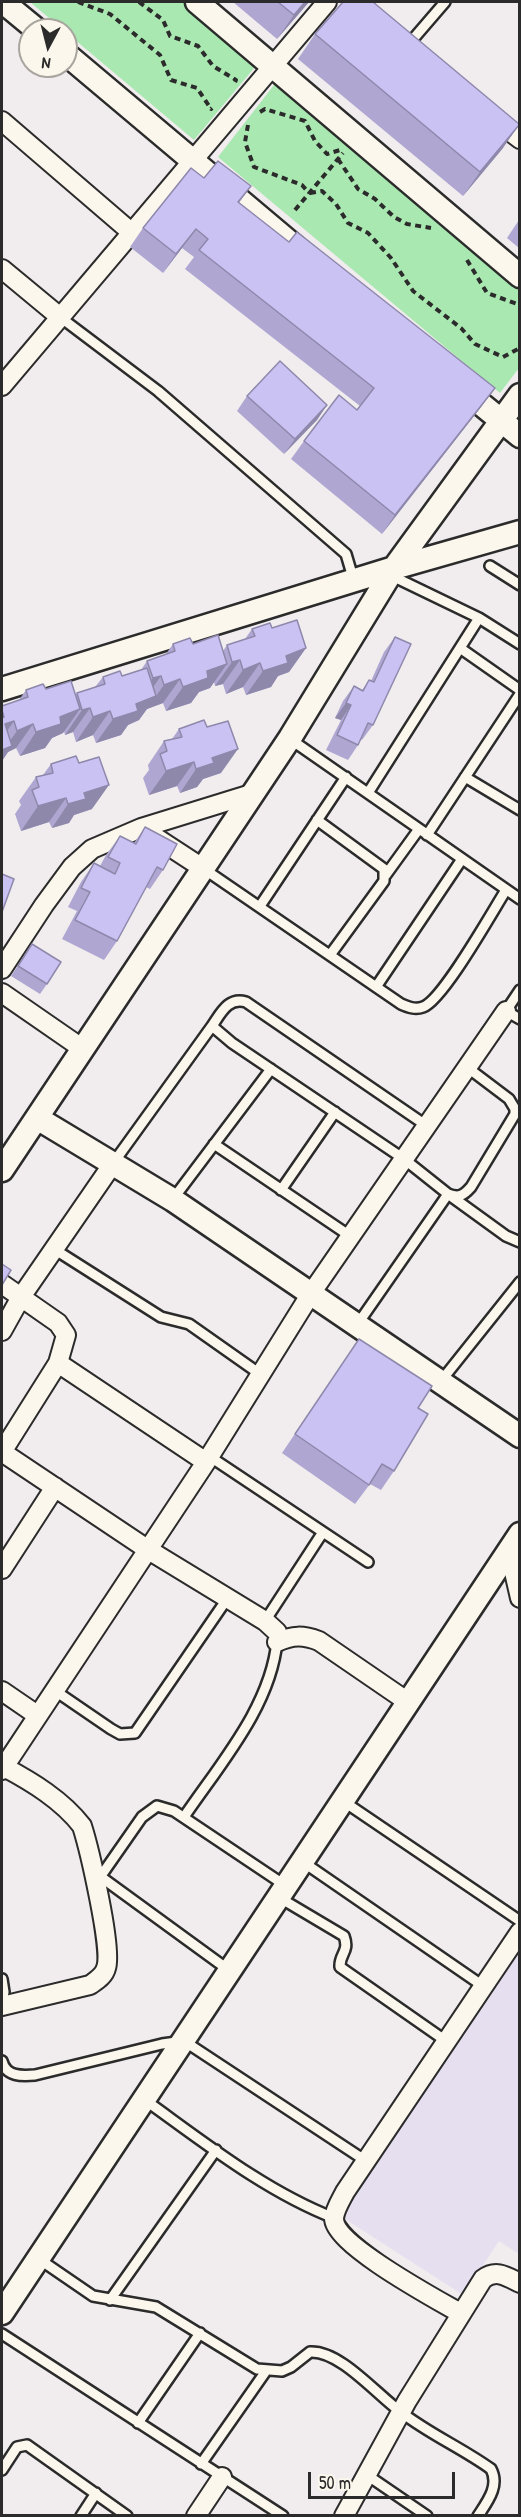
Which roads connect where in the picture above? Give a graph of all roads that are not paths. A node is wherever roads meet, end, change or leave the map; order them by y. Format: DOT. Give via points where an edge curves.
graph roads {
  1 [pos="3,2"];
  2 [pos="197,2"];
  3 [pos="327,2"];
  4 [pos="445,2"];
  5 [pos="22,18"];
  6 [pos="400,46"];
  7 [pos="422,63"];
  8 [pos="78,64"];
  9 [pos="273,64"];
  10 [pos="484,112"];
  11 [pos="2,121"];
  12 [pos="519,139"];
  13 [pos="194,161"];
  14 [pos="130,232"];
  15 [pos="2,269"];
  16 [pos="329,276"];
  17 [pos="519,276"];
  18 [pos="60,317"];
  19 [pos="447,375"];
  20 [pos="2,386"];
  21 [pos="519,394"];
  22 [pos="501,421"];
  23 [pos="519,436"];
  24 [pos="519,532"];
  25 [pos="490,566"];
  26 [pos="392,572"];
  27 [pos="354,581"];
  28 [pos="519,585"];
  29 [pos="479,618"];
  30 [pos="519,644"];
  31 [pos="460,648"];
  32 [pos="2,689"];
  33 [pos="519,692"];
  34 [pos="290,738"];
  35 [pos="346,777"];
  36 [pos="465,777"];
  37 [pos="368,793"];
  38 [pos="251,794"];
  39 [pos="519,810"];
  40 [pos="317,820"];
  41 [pos="141,828"];
  42 [pos="419,829"];
  43 [pos="427,835"];
  44 [pos="462,859"];
  45 [pos="204,869"];
  46 [pos="386,876"];
  47 [pos="506,890"];
  48 [pos="519,899"];
  49 [pos="260,906"];
  50 [pos="330,955"];
  51 [pos="2,969"];
  52 [pos="376,987"];
  53 [pos="519,990"];
  54 [pos="2,993"];
  55 [pos="513,1015"];
  56 [pos="212,1026"];
  57 [pos="83,1049"];
  58 [pos="468,1068"];
  59 [pos="271,1069"];
  60 [pos="517,1106"];
  61 [pos="335,1112"];
  62 [pos="37,1118"];
  63 [pos="427,1126"];
  64 [pos="214,1144"];
  65 [pos="404,1159"];
  66 [pos="114,1162"];
  67 [pos="2,1170"];
  68 [pos="281,1190"];
  69 [pos="448,1194"];
  70 [pos="173,1200"];
  71 [pos="350,1236"];
  72 [pos="519,1242"];
  73 [pos="54,1249"];
  74 [pos="519,1282"];
  75 [pos="2,1284"];
  76 [pos="310,1294"];
  77 [pos="21,1296"];
  78 [pos="356,1326"];
  79 [pos="2,1330"];
  80 [pos="58,1363"];
  81 [pos="260,1374"];
  82 [pos="440,1382"];
  83 [pos="516,1429"];
  84 [pos="2,1452"];
  85 [pos="207,1459"];
  86 [pos="55,1487"];
  87 [pos="323,1532"];
  88 [pos="514,1542"];
  89 [pos="147,1549"];
  90 [pos="368,1562"];
  91 [pos="2,1569"];
  92 [pos="519,1598"];
  93 [pos="227,1599"];
  94 [pos="273,1631"];
  95 [pos="54,1690"];
  96 [pos="2,1691"];
  97 [pos="408,1702"];
  98 [pos="38,1715"];
  99 [pos="3,1768"];
  100 [pos="342,1801"];
  101 [pos="184,1817"];
  102 [pos="303,1862"];
  103 [pos="98,1881"];
  104 [pos="283,1892"];
  105 [pos="519,1921"];
  106 [pos="519,1932"];
  107 [pos="230,1971"];
  108 [pos="2,1979"];
  109 [pos="483,1986"];
  110 [pos="2,2005"];
  111 [pos="184,2041"];
  112 [pos="446,2041"];
  113 [pos="2,2061"];
  114 [pos="145,2100"];
  115 [pos="216,2151"];
  116 [pos="366,2161"];
  117 [pos="334,2218"];
  118 [pos="39,2259"];
  119 [pos="519,2283"];
  120 [pos="110,2300"];
  121 [pos="2,2313"];
  122 [pos="460,2313"];
  123 [pos="200,2333"];
  124 [pos="2,2334"];
  125 [pos="266,2370"];
  126 [pos="401,2413"];
  127 [pos="138,2423"];
  128 [pos="201,2464"];
  129 [pos="2,2470"];
  130 [pos="367,2475"];
  131 [pos="222,2477"];
  132 [pos="96,2493"];
  133 [pos="81,2516"];
  134 [pos="127,2516"];
  135 [pos="196,2516"];
  136 [pos="284,2516"];
  137 [pos="344,2516"];
  138 [pos="427,2516"];
  139 [pos="478,2516"];
  1 -- 5 [label="street"];
  2 -- 9 [label="street"];
  3 -- 9 [label="street"];
  4 -- 6 [label="lane"];
  6 -- 7 [label="street"];
  8 -- 13 [label="street"];
  9 -- 13 [label="street"];
  9 -- 17 [label="street"];
  10 -- 12 [label="street"];
  11 -- 14 [label="street"];
  13 -- 14 [label="street"];
  13 -- 16 [label="street"];
  14 -- 18 [label="street"];
  15 -- 18 [label="street"];
  18 -- 20 [label="street"];
  18 -- 27 [label="lane" via="158,391 346,555"];
  19 -- 22 [label="street"];
  21 -- 22 [label="street"];
  22 -- 23 [label="street"];
  22 -- 26 [label="street"];
  24 -- 26 [label="street"];
  25 -- 28 [label="lane"];
  26 -- 27 [label="street"];
  26 -- 29 [label="lane"];
  26 -- 34 [label="street"];
  27 -- 32 [label="street"];
  29 -- 30 [label="lane"];
  29 -- 31 [label="lane"];
  31 -- 33 [label="lane"];
  31 -- 37 [label="lane"];
  33 -- 36 [label="lane"];
  34 -- 35 [label="lane"];
  34 -- 38 [label="street"];
  35 -- 37 [label="lane"];
  35 -- 40 [label="lane"];
  36 -- 39 [label="lane"];
  36 -- 43 [label="lane"];
  37 -- 42 [label="lane"];
  38 -- 41 [label="street"];
  38 -- 45 [label="street"];
  40 -- 46 [label="lane" via="384,869"];
  40 -- 49 [label="lane"];
  41 -- 45 [label="street"];
  41 -- 51 [label="street" via="92,849 72,867"];
  42 -- 43 [label="lane"];
  42 -- 46 [label="lane"];
  43 -- 44 [label="lane"];
  44 -- 47 [label="lane"];
  44 -- 52 [label="lane"];
  45 -- 49 [label="lane"];
  45 -- 57 [label="street"];
  46 -- 50 [label="lane"];
  47 -- 48 [label="lane"];
  47 -- 52 [label="lane" via="432,1002 413,1008"];
  49 -- 50 [label="lane"];
  50 -- 52 [label="lane"];
  53 -- 55 [label="lane"];
  54 -- 57 [label="street"];
  55 -- 58 [label="street"];
  56 -- 59 [label="lane"];
  56 -- 63 [label="lane" via="231,1002 246,1002"];
  56 -- 66 [label="lane"];
  57 -- 62 [label="street"];
  58 -- 60 [label="lane"];
  58 -- 63 [label="street"];
  59 -- 61 [label="lane"];
  59 -- 64 [label="lane"];
  60 -- 69 [label="lane" via="471,1187 463,1196"];
  61 -- 65 [label="lane"];
  61 -- 68 [label="lane"];
  62 -- 66 [label="street"];
  62 -- 67 [label="street"];
  63 -- 65 [label="street"];
  64 -- 68 [label="lane"];
  64 -- 70 [label="lane"];
  65 -- 69 [label="lane"];
  65 -- 71 [label="street"];
  66 -- 70 [label="street"];
  66 -- 73 [label="street"];
  68 -- 71 [label="lane"];
  69 -- 72 [label="lane"];
  69 -- 78 [label="lane"];
  70 -- 76 [label="street"];
  71 -- 76 [label="street"];
  73 -- 77 [label="street"];
  73 -- 81 [label="lane" via="161,1317 189,1324"];
  74 -- 82 [label="lane"];
  75 -- 77 [label="street"];
  76 -- 78 [label="street"];
  76 -- 81 [label="street"];
  77 -- 79 [label="street"];
  77 -- 80 [label="street" via="63,1329 65,1342"];
  78 -- 82 [label="street"];
  80 -- 84 [label="street"];
  80 -- 85 [label="street"];
  81 -- 85 [label="street"];
  82 -- 83 [label="street"];
  84 -- 86 [label="street"];
  85 -- 87 [label="lane"];
  85 -- 89 [label="street"];
  86 -- 89 [label="street"];
  86 -- 91 [label="street"];
  87 -- 90 [label="lane"];
  87 -- 94 [label="lane"];
  88 -- 92 [label="street"];
  88 -- 97 [label="street"];
  89 -- 93 [label="street"];
  89 -- 95 [label="street"];
  93 -- 94 [label="street"];
  93 -- 95 [label="lane" via="135,1733 111,1730"];
  94 -- 97 [label="street" via="319,1641"];
  94 -- 101 [label="lane" via="268,1684 259,1705"];
  95 -- 98 [label="street"];
  96 -- 98 [label="street"];
  97 -- 100 [label="street"];
  98 -- 99 [label="street"];
  99 -- 103 [label="street" via="51,1797 78,1821"];
  100 -- 102 [label="street"];
  100 -- 105 [label="lane"];
  101 -- 103 [label="lane" via="164,1806 149,1810"];
  101 -- 104 [label="lane"];
  102 -- 104 [label="street"];
  102 -- 109 [label="lane"];
  103 -- 107 [label="lane"];
  103 -- 110 [label="street" via="108,1947 106,1969 100,1978 75,1990"];
  104 -- 107 [label="street"];
  104 -- 112 [label="lane" via="344,1936 346,1950 340,1967"];
  106 -- 109 [label="street"];
  107 -- 111 [label="street"];
  108 -- 110 [label="lane"];
  109 -- 112 [label="street"];
  111 -- 113 [label="lane" via="35,2075 14,2074 7,2071"];
  111 -- 114 [label="street"];
  111 -- 116 [label="lane"];
  112 -- 116 [label="street"];
  114 -- 115 [label="lane"];
  114 -- 118 [label="street"];
  115 -- 117 [label="lane" via="286,2196"];
  115 -- 120 [label="lane"];
  116 -- 117 [label="street" via="345,2192"];
  117 -- 122 [label="street" via="338,2230 360,2252"];
  118 -- 120 [label="lane" via="82,2291"];
  118 -- 121 [label="street"];
  119 -- 122 [label="street" via="492,2273 483,2279"];
  120 -- 123 [label="lane" via="156,2307"];
  122 -- 126 [label="street"];
  123 -- 125 [label="lane" via="257,2369"];
  123 -- 127 [label="lane"];
  124 -- 127 [label="lane"];
  125 -- 126 [label="lane" via="291,2367 310,2352 325,2354"];
  125 -- 128 [label="lane"];
  126 -- 130 [label="street"];
  126 -- 139 [label="lane" via="491,2469 492,2493"];
  127 -- 128 [label="lane"];
  128 -- 131 [label="lane"];
  129 -- 132 [label="lane" via="17,2447 27,2445"];
  130 -- 137 [label="street"];
  130 -- 138 [label="lane"];
  131 -- 135 [label="street"];
  131 -- 136 [label="lane"];
  132 -- 133 [label="lane"];
  132 -- 134 [label="lane"];
}
